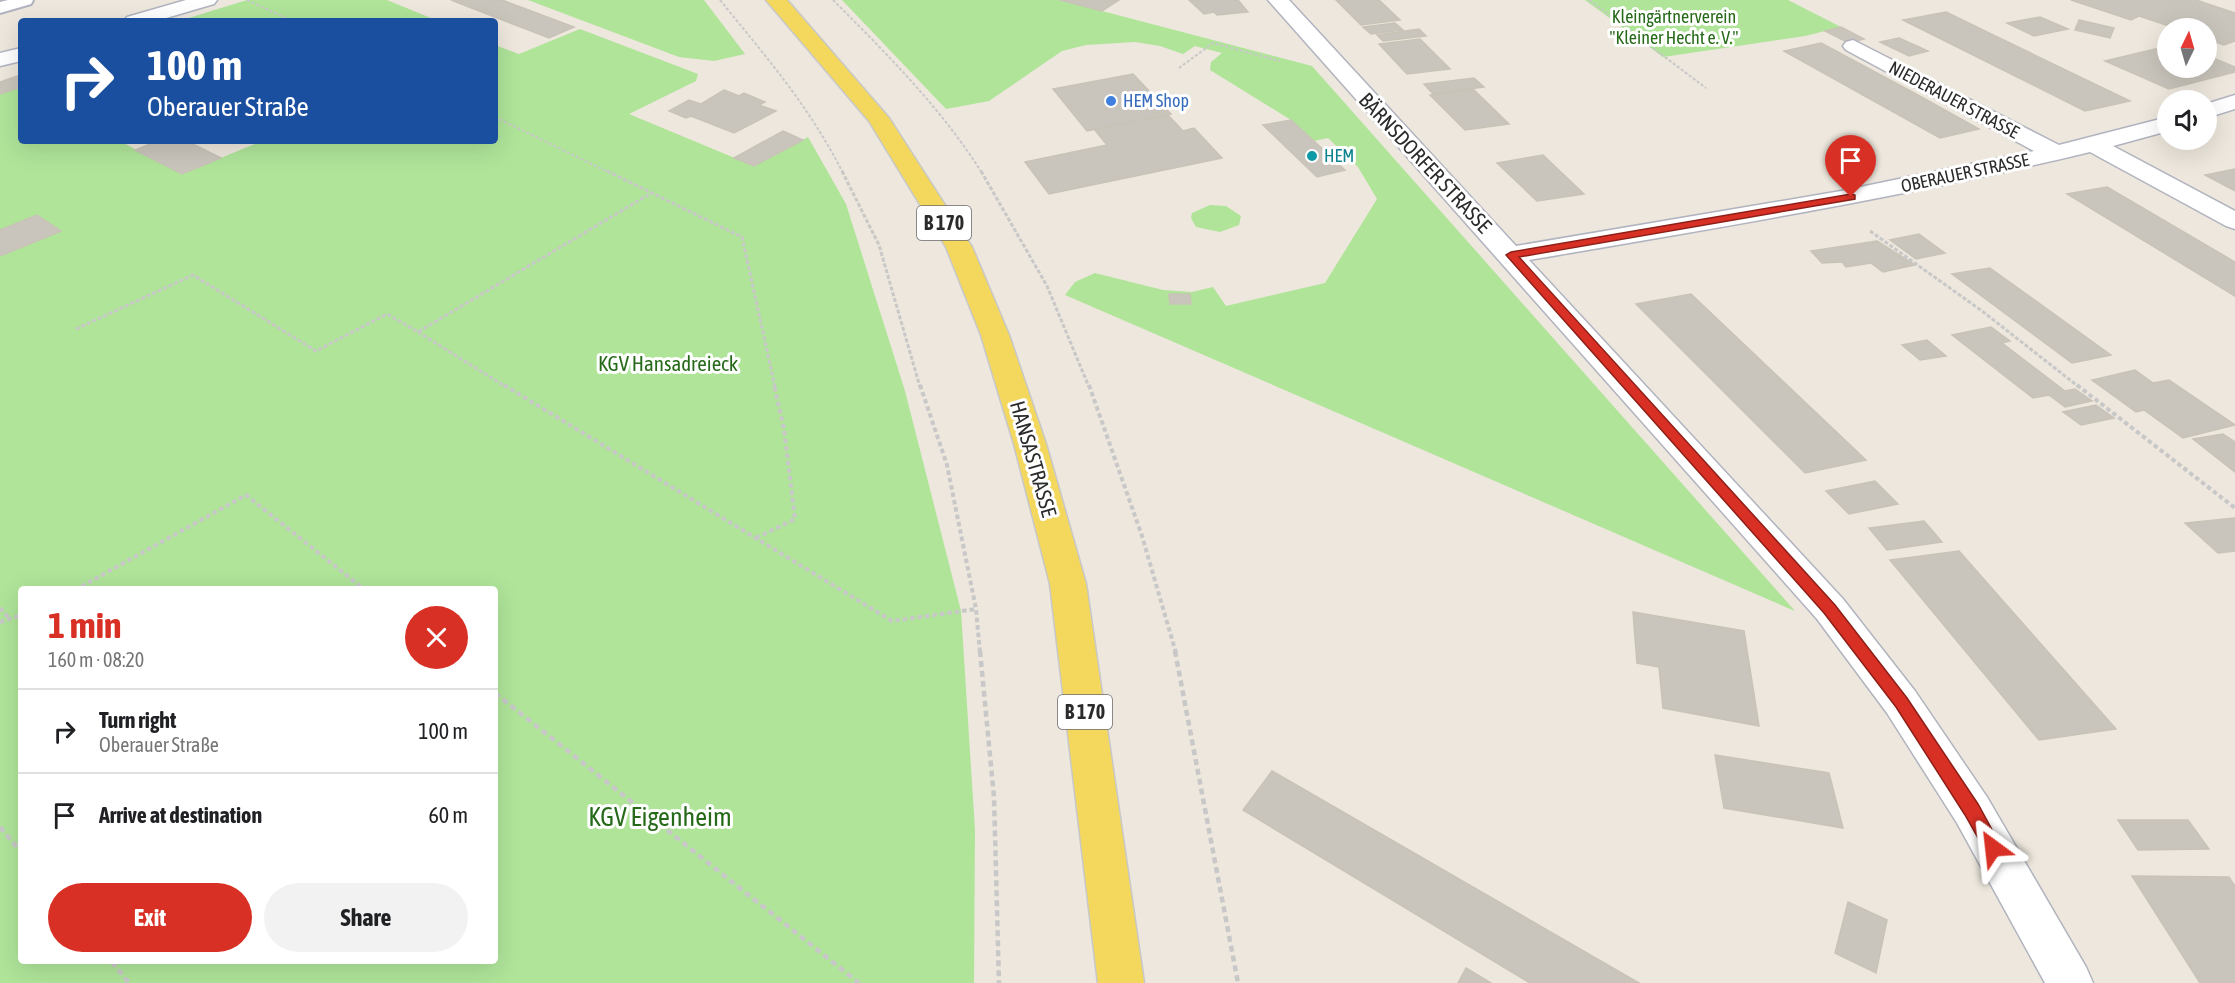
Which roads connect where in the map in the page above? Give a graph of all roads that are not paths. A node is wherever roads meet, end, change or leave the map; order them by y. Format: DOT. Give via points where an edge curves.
graph roads {
  1 [pos="25,0"];
  2 [pos="207,0"];
  3 [pos="776,0"];
  4 [pos="1278,0"];
  5 [pos="0,8"];
  6 [pos="144,18"];
  7 [pos="1853,46"];
  8 [pos="18,55"];
  9 [pos="0,60"];
  10 [pos="2235,102"];
  11 [pos="2217,108"];
  12 [pos="2157,127"];
  13 [pos="2094,145"];
  14 [pos="2056,153"];
  15 [pos="2235,221"];
  16 [pos="1511,255"];
  17 [pos="1121,983"];
  18 [pos="2070,983"];
  1 -- 5 [label="lane"];
  2 -- 6 [label="street"];
  3 -- 17 [label="main road, HANSASTRASSE / B 170" via="878,118 958,247 995,335 1068,584"];
  4 -- 16 [label="street, BÄRNSDORFER STRASSE"];
  7 -- 14 [label="street, NIEDERAUER STRASSE"];
  8 -- 9 [label="street"];
  10 -- 11 [label="street"];
  12 -- 13 [label="street, OBERAUER STRASSE"];
  13 -- 14 [label="street, OBERAUER STRASSE"];
  13 -- 15 [label="street"];
  14 -- 16 [label="street, OBERAUER STRASSE" via="1828,201"];
  16 -- 18 [label="street, BÄRNSDORFER STRASSE" via="1837,618 1901,702 1972,810"];
}
